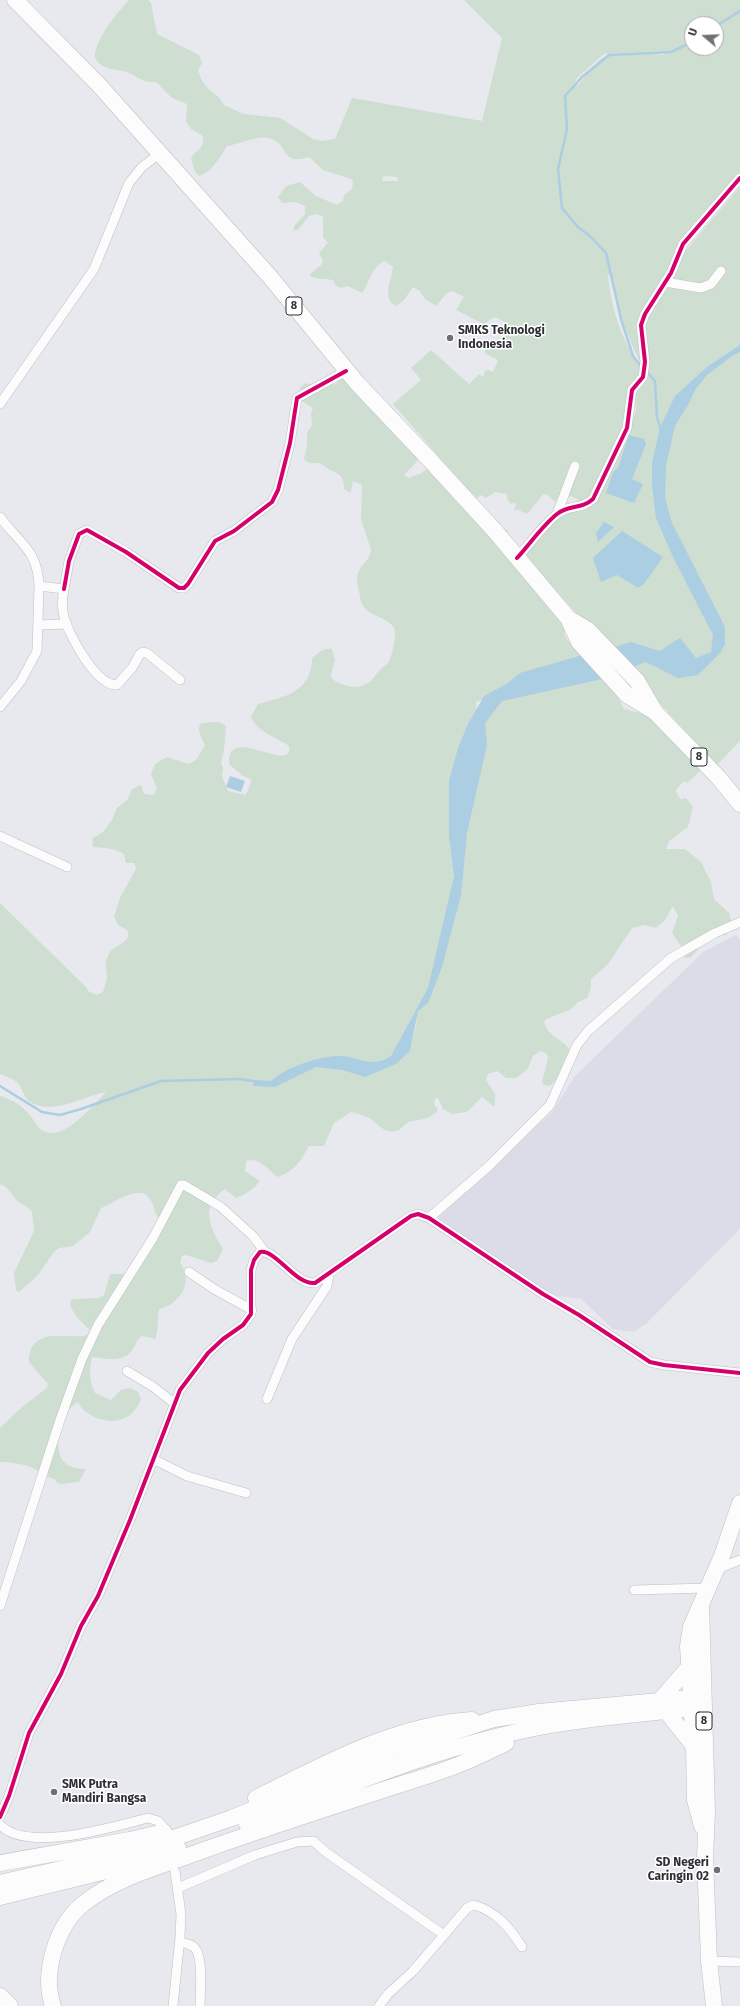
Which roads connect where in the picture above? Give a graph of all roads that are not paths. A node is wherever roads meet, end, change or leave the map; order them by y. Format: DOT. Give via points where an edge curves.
graph roads {
  1 [pos="15,0"];
  2 [pos="159,154"];
  3 [pos="740,178"];
  4 [pos="721,271"];
  5 [pos="665,282"];
  6 [pos="346,371"];
  7 [pos="0,404"];
  8 [pos="575,466"];
  9 [pos="557,514"];
  10 [pos="0,517"];
  11 [pos="517,558"];
  12 [pos="39,586"];
  13 [pos="64,589"];
  14 [pos="67,624"];
  15 [pos="38,626"];
  16 [pos="583,636"];
  17 [pos="180,680"];
  18 [pos="0,707"];
  19 [pos="655,712"];
  20 [pos="740,804"];
  21 [pos="0,836"];
  22 [pos="67,867"];
  23 [pos="740,922"];
  24 [pos="429,1218"];
  25 [pos="265,1252"];
  26 [pos="189,1272"];
  27 [pos="329,1275"];
  28 [pos="252,1310"];
  29 [pos="127,1371"];
  30 [pos="740,1373"];
  31 [pos="266,1399"];
  32 [pos="174,1403"];
  33 [pos="153,1459"];
  34 [pos="246,1493"];
  35 [pos="740,1503"];
  36 [pos="740,1560"];
  37 [pos="715,1570"];
  38 [pos="707,1588"];
  39 [pos="634,1590"];
  40 [pos="701,1604"];
  41 [pos="0,1606"];
  42 [pos="689,1667"];
  43 [pos="697,1703"];
  44 [pos="663,1705"];
  45 [pos="494,1719"];
  46 [pos="540,1727"];
  47 [pos="694,1746"];
  48 [pos="0,1817"];
  49 [pos="0,1825"];
  50 [pos="163,1828"];
  51 [pos="706,1837"];
  52 [pos="0,1863"];
  53 [pos="175,1872"];
  54 [pos="0,1883"];
  55 [pos="178,1888"];
  56 [pos="0,1896"];
  57 [pos="444,1935"];
  58 [pos="180,1942"];
  59 [pos="522,1947"];
  60 [pos="709,1961"];
  61 [pos="740,1962"];
  62 [pos="0,1996"];
  63 [pos="10,2006"];
  64 [pos="53,2006"];
  65 [pos="173,2006"];
  66 [pos="200,2006"];
  67 [pos="379,2006"];
  68 [pos="714,2006"];
  1 -- 2 [label="highway, 8" via="98,84"];
  2 -- 6 [label="highway, 8" via="271,278"];
  2 -- 7 [label="street" via="142,167 129,183 94,269"];
  3 -- 5 [label="street" via="683,244"];
  4 -- 5 [label="street" via="711,284 701,288"];
  5 -- 9 [label="street" via="644,314 640,326 645,362 643,377 632,390 627,428 593,499 586,505 567,508"];
  6 -- 11 [label="highway, 8" via="429,458"];
  6 -- 13 [label="street" via="297,398 290,443 278,490 272,502 234,531 215,541 184,588 179,588 126,552 87,530 80,534 69,561"];
  8 -- 9 [label="street"];
  9 -- 11 [label="street"];
  10 -- 12 [label="street" via="29,550 36,562"];
  11 -- 16 [label="highway, 8"];
  12 -- 13 [label="street"];
  12 -- 15 [label="street"];
  13 -- 14 [label="street" via="62,602"];
  14 -- 15 [label="street"];
  14 -- 17 [label="street" via="88,663 108,683 117,685 143,652"];
  15 -- 18 [label="street" via="37,651 30,666"];
  16 -- 19 [label="highway, 8" via="637,681"];
  16 -- 19 [label="highway, 8" via="627,695"];
  19 -- 20 [label="highway, 8" via="718,777"];
  21 -- 22 [label="street"];
  23 -- 24 [label="street" via="715,933 668,961 588,1031 576,1045 550,1105 489,1166"];
  24 -- 27 [label="street" via="418,1214 411,1216"];
  24 -- 30 [label="street" via="645,1359 664,1365"];
  25 -- 27 [label="street" via="310,1283"];
  25 -- 28 [label="street" via="257,1254 252,1265"];
  25 -- 41 [label="street" via="253,1236 217,1203 180,1185 153,1238 98,1325 82,1359"];
  26 -- 28 [label="street"];
  27 -- 31 [label="street" via="327,1286 292,1339"];
  28 -- 32 [label="street" via="247,1321 223,1339 197,1365"];
  29 -- 32 [label="street"];
  32 -- 33 [label="street"];
  33 -- 34 [label="street" via="187,1476"];
  33 -- 48 [label="street" via="98,1596 30,1733"];
  35 -- 37 [label="highway, 8"];
  36 -- 37 [label="street"];
  37 -- 38 [label="highway, 8"];
  38 -- 39 [label="street"];
  38 -- 40 [label="highway, 8"];
  40 -- 42 [label="highway, 8" via="691,1627 688,1646"];
  40 -- 43 [label="highway, 8"];
  42 -- 43 [label="highway, 8"];
  42 -- 44 [label="highway"];
  43 -- 44 [label="highway"];
  43 -- 47 [label="highway, 8"];
  43 -- 51 [label="highway, 8" via="708,1810"];
  44 -- 45 [label="highway" via="539,1712"];
  44 -- 46 [label="highway"];
  44 -- 47 [label="highway"];
  45 -- 52 [label="highway" via="445,1722 394,1735 348,1753 232,1810 175,1829 130,1840"];
  45 -- 54 [label="highway" via="395,1751 232,1818 130,1853"];
  46 -- 56 [label="highway" via="401,1766 132,1865"];
  46 -- 64 [label="highway" via="464,1762 238,1838 125,1880 101,1892 76,1910 63,1930 51,1963"];
  47 -- 51 [label="highway, 8" via="695,1800"];
  49 -- 50 [label="street" via="16,1834 48,1838 73,1836 148,1818 158,1821"];
  51 -- 60 [label="highway, 8"];
  53 -- 55 [label="street"];
  55 -- 57 [label="street" via="255,1855 297,1842 313,1841"];
  55 -- 58 [label="street" via="181,1914"];
  57 -- 59 [label="street" via="467,1908 474,1905 504,1922"];
  57 -- 67 [label="street"];
  58 -- 65 [label="street"];
  58 -- 66 [label="street" via="191,1945 197,1951"];
  60 -- 61 [label="street"];
  60 -- 68 [label="highway, 8"];
  62 -- 63 [label="highway"];
}
